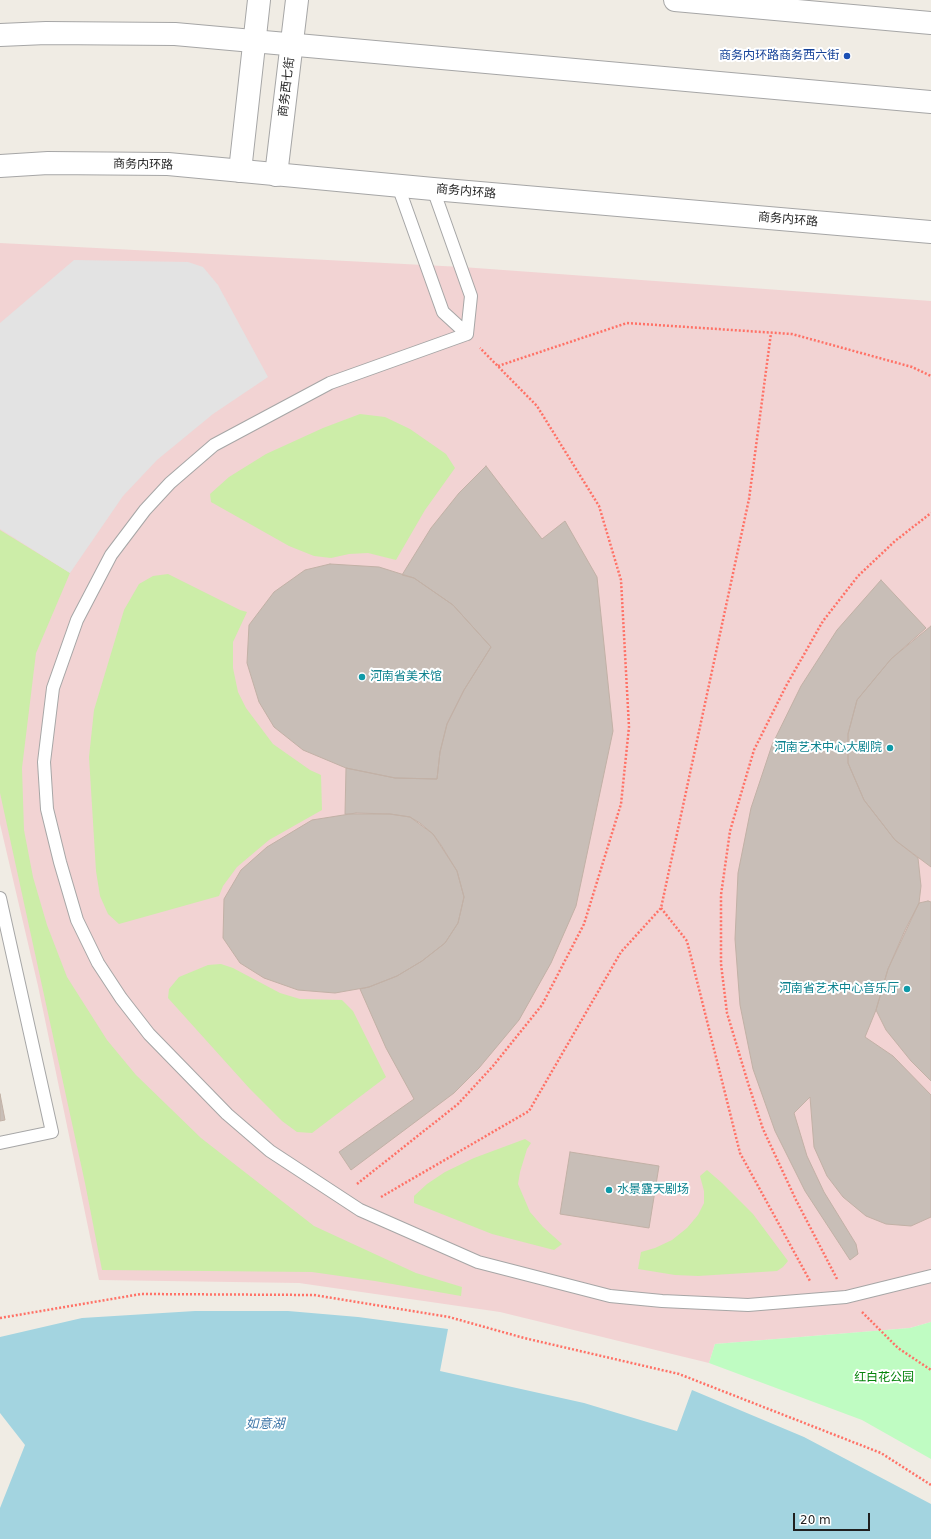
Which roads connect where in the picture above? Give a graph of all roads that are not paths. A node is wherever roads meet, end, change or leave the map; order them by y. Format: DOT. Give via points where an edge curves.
graph roads {
  1 [pos="259,0"];
  2 [pos="297,0"];
  3 [pos="675,0"];
  4 [pos="706,1"];
  5 [pos="931,23"];
  6 [pos="0,35"];
  7 [pos="254,42"];
  8 [pos="292,45"];
  9 [pos="931,102"];
  10 [pos="0,166"];
  11 [pos="240,171"];
  12 [pos="276,175"];
  13 [pos="398,186"];
  14 [pos="432,190"];
  15 [pos="931,232"];
  16 [pos="467,334"];
  17 [pos="0,898"];
  18 [pos="0,1144"];
  19 [pos="931,1276"];
  1 -- 7 [label="street"];
  2 -- 8 [label="street, 商务西七街"];
  3 -- 4 [label="street"];
  4 -- 5 [label="street"];
  6 -- 7 [label="street" via="175,34"];
  7 -- 8 [label="street"];
  7 -- 11 [label="street"];
  8 -- 9 [label="street"];
  8 -- 12 [label="street, 商务西七街"];
  10 -- 11 [label="street, 商务内环路" via="168,164"];
  11 -- 12 [label="street, 商务内环路"];
  12 -- 13 [label="street, 商务内环路"];
  13 -- 14 [label="street, 商务内环路"];
  13 -- 16 [label="lane" via="443,312"];
  14 -- 15 [label="street, 商务内环路"];
  14 -- 16 [label="lane" via="471,296"];
  16 -- 19 [label="lane" via="330,383 214,445 170,483 145,510 111,555 77,620 53,688 44,762 47,809 77,920 98,963 149,1034 227,1114 270,1151 360,1210 478,1262 610,1296 748,1305 846,1297"];
  17 -- 18 [label="lane" via="52,1132"];
}
